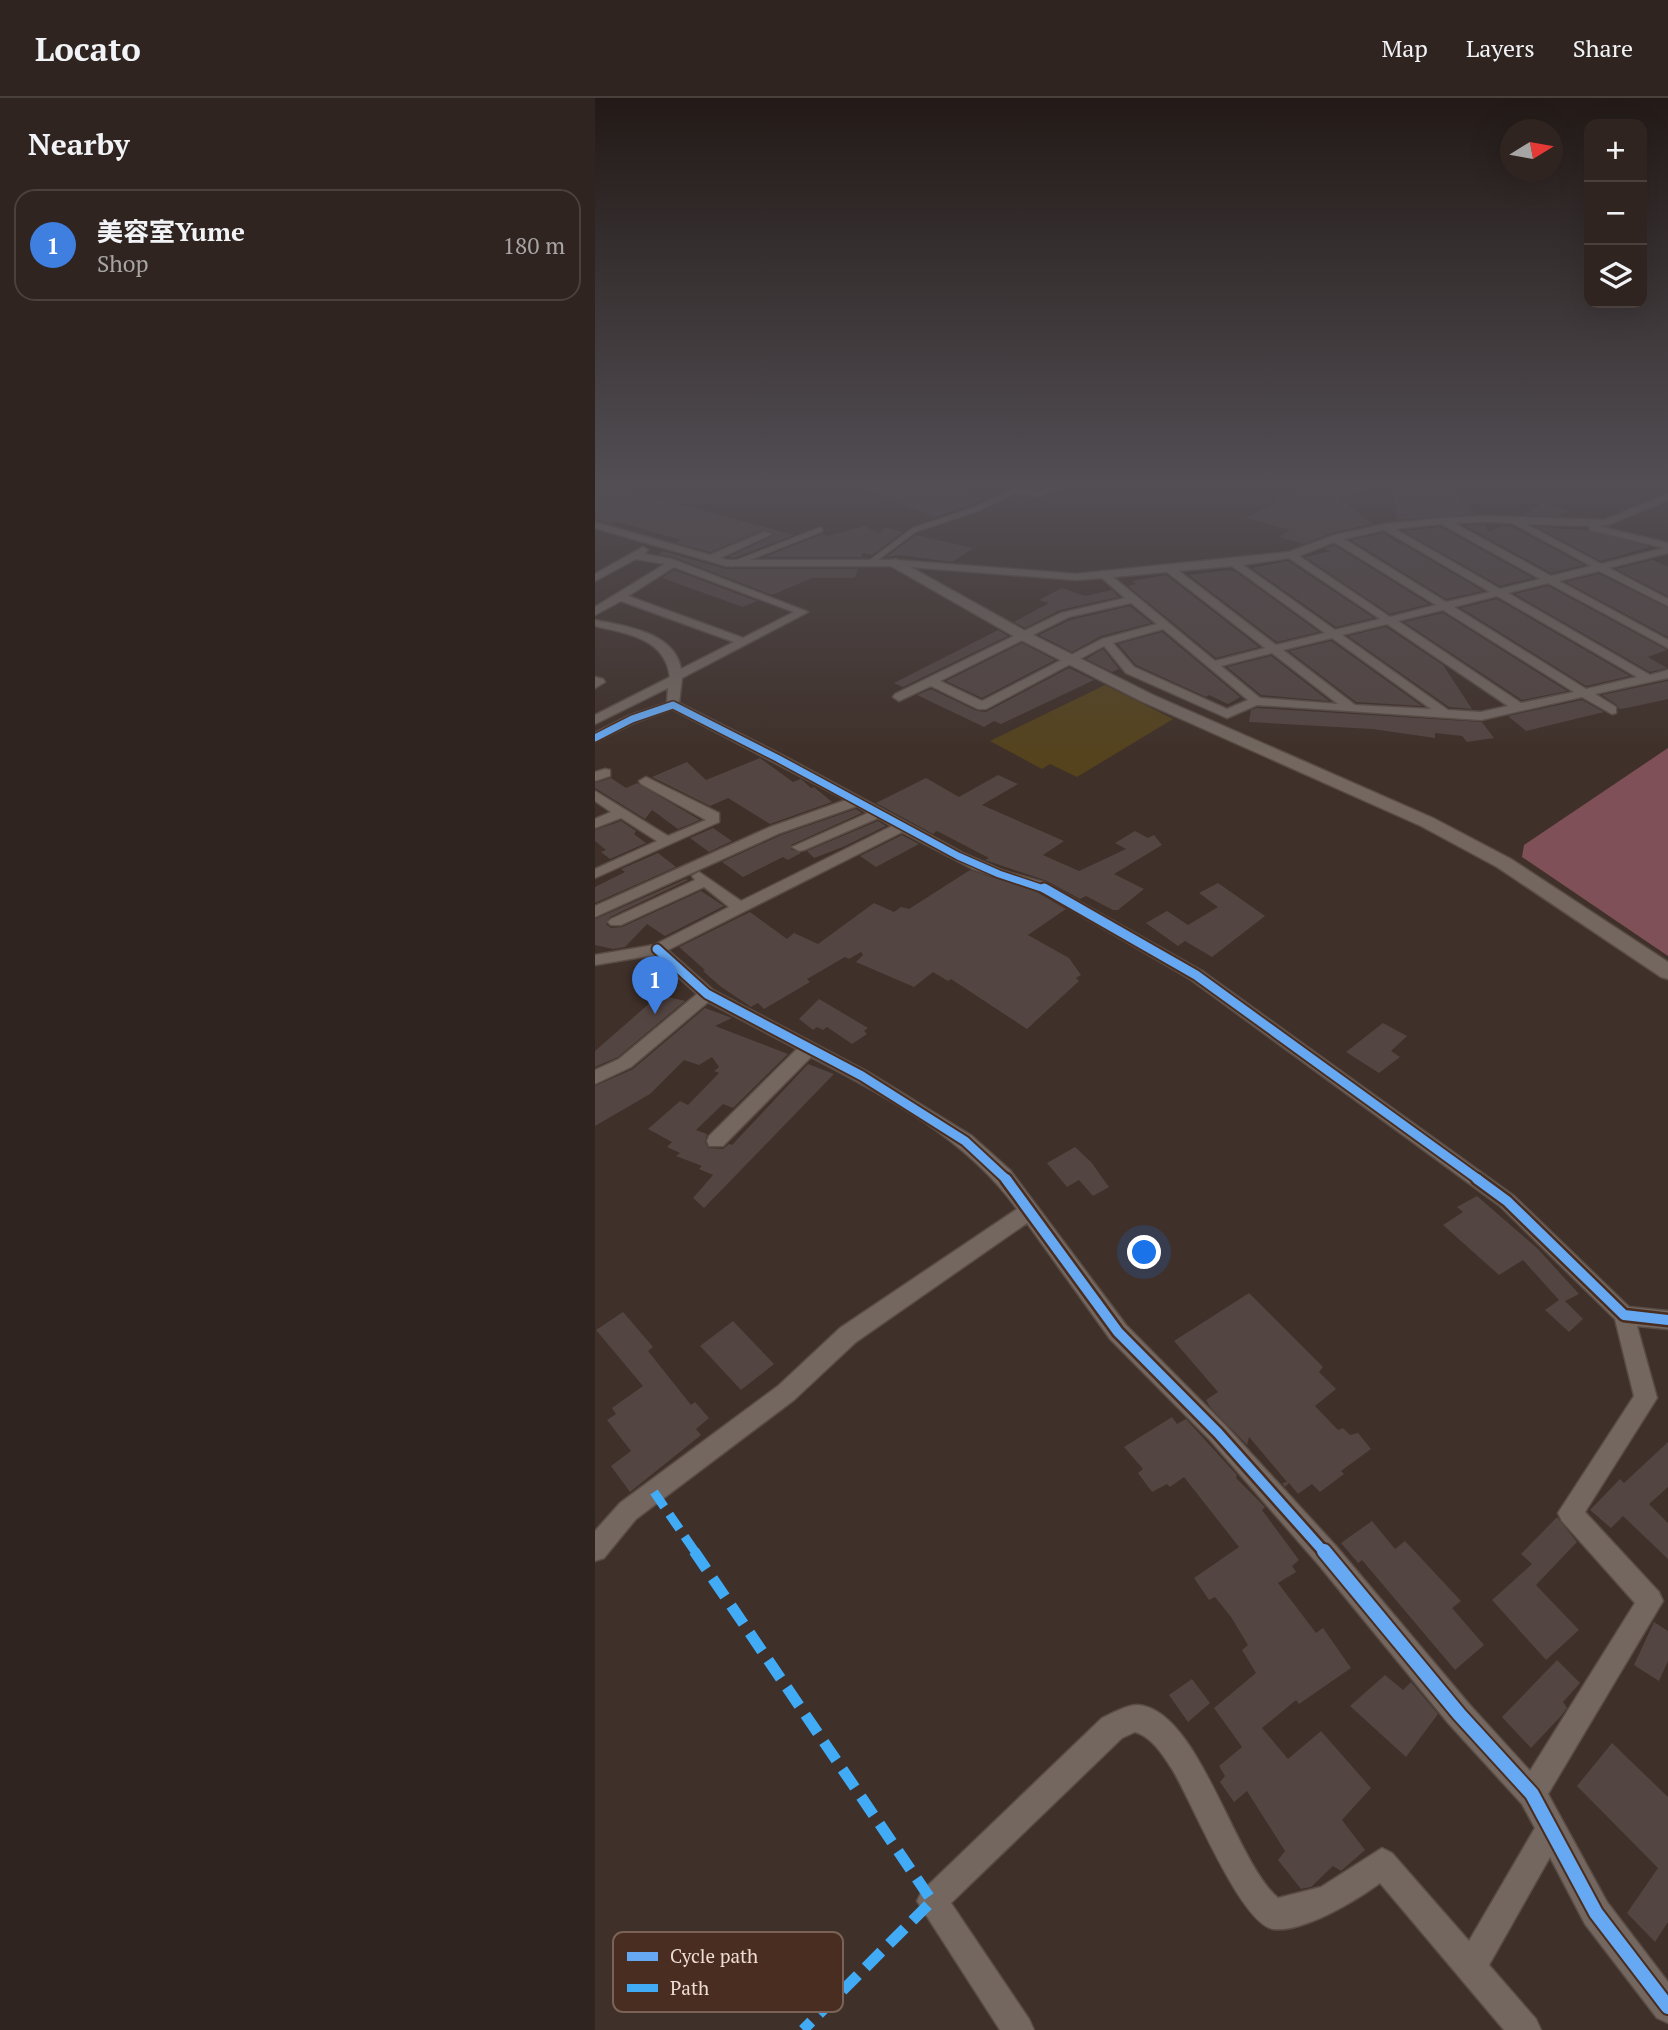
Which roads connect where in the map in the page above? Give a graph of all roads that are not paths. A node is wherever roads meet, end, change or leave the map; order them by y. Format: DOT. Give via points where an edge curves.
graph roads {
  1 [pos="656,574"];
  2 [pos="703,574"];
  3 [pos="916,574"];
  4 [pos="1031,574"];
  5 [pos="1126,574"];
  6 [pos="1177,574"];
  7 [pos="1249,574"];
  8 [pos="1320,574"];
  9 [pos="1395,574"];
  10 [pos="1468,574"];
  11 [pos="1539,574"];
  12 [pos="1572,574"];
  13 [pos="1612,574"];
  14 [pos="1106,576"];
  15 [pos="1550,580"];
  16 [pos="1668,591"];
  17 [pos="1501,593"];
  18 [pos="1652,595"];
  19 [pos="621,597"];
  20 [pos="1133,599"];
  21 [pos="1668,603"];
  22 [pos="1447,606"];
  23 [pos="595,612"];
  24 [pos="1391,620"];
  25 [pos="595,623"];
  26 [pos="1165,625"];
  27 [pos="1334,634"];
  28 [pos="1022,635"];
  29 [pos="1107,641"];
  30 [pos="744,642"];
  31 [pos="1668,645"];
  32 [pos="1276,649"];
  33 [pos="1069,660"];
  34 [pos="1215,664"];
  35 [pos="1668,674"];
  36 [pos="675,678"];
  37 [pos="1647,678"];
  38 [pos="930,681"];
  39 [pos="1586,693"];
  40 [pos="898,697"];
  41 [pos="1256,701"];
  42 [pos="673,705"];
  43 [pos="1518,707"];
  44 [pos="1352,709"];
  45 [pos="1612,710"];
  46 [pos="1445,715"];
  47 [pos="595,720"];
  48 [pos="595,738"];
  49 [pos="646,781"];
  50 [pos="595,795"];
  51 [pos="857,801"];
  52 [pos="622,812"];
  53 [pos="879,813"];
  54 [pos="595,824"];
  55 [pos="903,826"];
  56 [pos="666,841"];
  57 [pos="799,847"];
  58 [pos="595,874"];
  59 [pos="740,908"];
  60 [pos="595,912"];
  61 [pos="616,922"];
  62 [pos="657,949"];
  63 [pos="595,960"];
  64 [pos="1668,972"];
  65 [pos="707,993"];
  66 [pos="810,1047"];
  67 [pos="595,1078"];
  68 [pos="716,1141"];
  69 [pos="1030,1210"];
  70 [pos="1624,1315"];
  71 [pos="1668,1320"];
  72 [pos="595,1549"];
  73 [pos="1532,1794"];
  74 [pos="1551,1828"];
  75 [pos="1471,1967"];
  76 [pos="1668,2007"];
  77 [pos="1018,2030"];
  78 [pos="1525,2030"];
  1 -- 19 [label="street"];
  2 -- 30 [label="street" via="803,612"];
  3 -- 28 [label="street"];
  4 -- 14 [label="street"];
  5 -- 14 [label="street"];
  6 -- 32 [label="street"];
  7 -- 27 [label="street"];
  8 -- 24 [label="street"];
  9 -- 22 [label="street"];
  10 -- 17 [label="street"];
  11 -- 15 [label="street"];
  12 -- 15 [label="street"];
  13 -- 18 [label="street"];
  14 -- 20 [label="street"];
  15 -- 17 [label="street"];
  15 -- 31 [label="street"];
  16 -- 18 [label="street"];
  17 -- 22 [label="street"];
  17 -- 37 [label="street"];
  18 -- 21 [label="street"];
  19 -- 23 [label="street"];
  19 -- 30 [label="street"];
  20 -- 26 [label="street"];
  20 -- 28 [label="street" via="1065,615"];
  22 -- 24 [label="street"];
  22 -- 39 [label="street"];
  24 -- 27 [label="street"];
  24 -- 43 [label="street"];
  25 -- 36 [label="street" via="638,633 660,644 670,656"];
  26 -- 29 [label="street"];
  26 -- 34 [label="street"];
  27 -- 32 [label="street"];
  27 -- 46 [label="street"];
  28 -- 33 [label="street"];
  28 -- 38 [label="street"];
  29 -- 33 [label="street"];
  29 -- 41 [label="street" via="1130,670 1227,714"];
  30 -- 36 [label="street"];
  32 -- 34 [label="street"];
  32 -- 44 [label="street"];
  33 -- 38 [label="street" via="982,706"];
  33 -- 64 [label="street" via="1427,822 1504,863"];
  34 -- 41 [label="street"];
  35 -- 37 [label="street"];
  36 -- 42 [label="street"];
  36 -- 47 [label="street"];
  37 -- 39 [label="street"];
  38 -- 40 [label="street"];
  39 -- 43 [label="street"];
  39 -- 45 [label="street"];
  41 -- 44 [label="street"];
  42 -- 48 [label="street"];
  42 -- 51 [label="street"];
  43 -- 46 [label="street" via="1481,716"];
  44 -- 46 [label="street"];
  49 -- 56 [label="street" via="713,816 712,822"];
  50 -- 52 [label="street"];
  51 -- 53 [label="street"];
  51 -- 60 [label="street" via="775,830"];
  52 -- 54 [label="street"];
  52 -- 56 [label="street"];
  53 -- 55 [label="street"];
  53 -- 57 [label="street"];
  55 -- 59 [label="street"];
  55 -- 70 [label="street" via="1013,880 1041,886 1196,975 1507,1200"];
  56 -- 58 [label="street"];
  59 -- 61 [label="street" via="701,878"];
  59 -- 62 [label="street"];
  62 -- 63 [label="street"];
  62 -- 65 [label="street"];
  65 -- 66 [label="street"];
  65 -- 67 [label="street" via="625,1063"];
  66 -- 68 [label="street"];
  66 -- 69 [label="street" via="965,1141 1003,1175"];
  69 -- 72 [label="street" via="848,1335 786,1393 628,1511"];
  69 -- 73 [label="street" via="1118,1332 1218,1433"];
  70 -- 71 [label="street"];
  70 -- 73 [label="street" via="1646,1398 1570,1513 1650,1601"];
  73 -- 74 [label="street"];
  74 -- 75 [label="street"];
  74 -- 76 [label="street" via="1597,1913"];
  75 -- 77 [label="street" via="1382,1863 1339,1896 1301,1911 1274,1914 1255,1897 1164,1735 1143,1720 1131,1719 1112,1728 932,1901"];
  75 -- 78 [label="street"];
}
